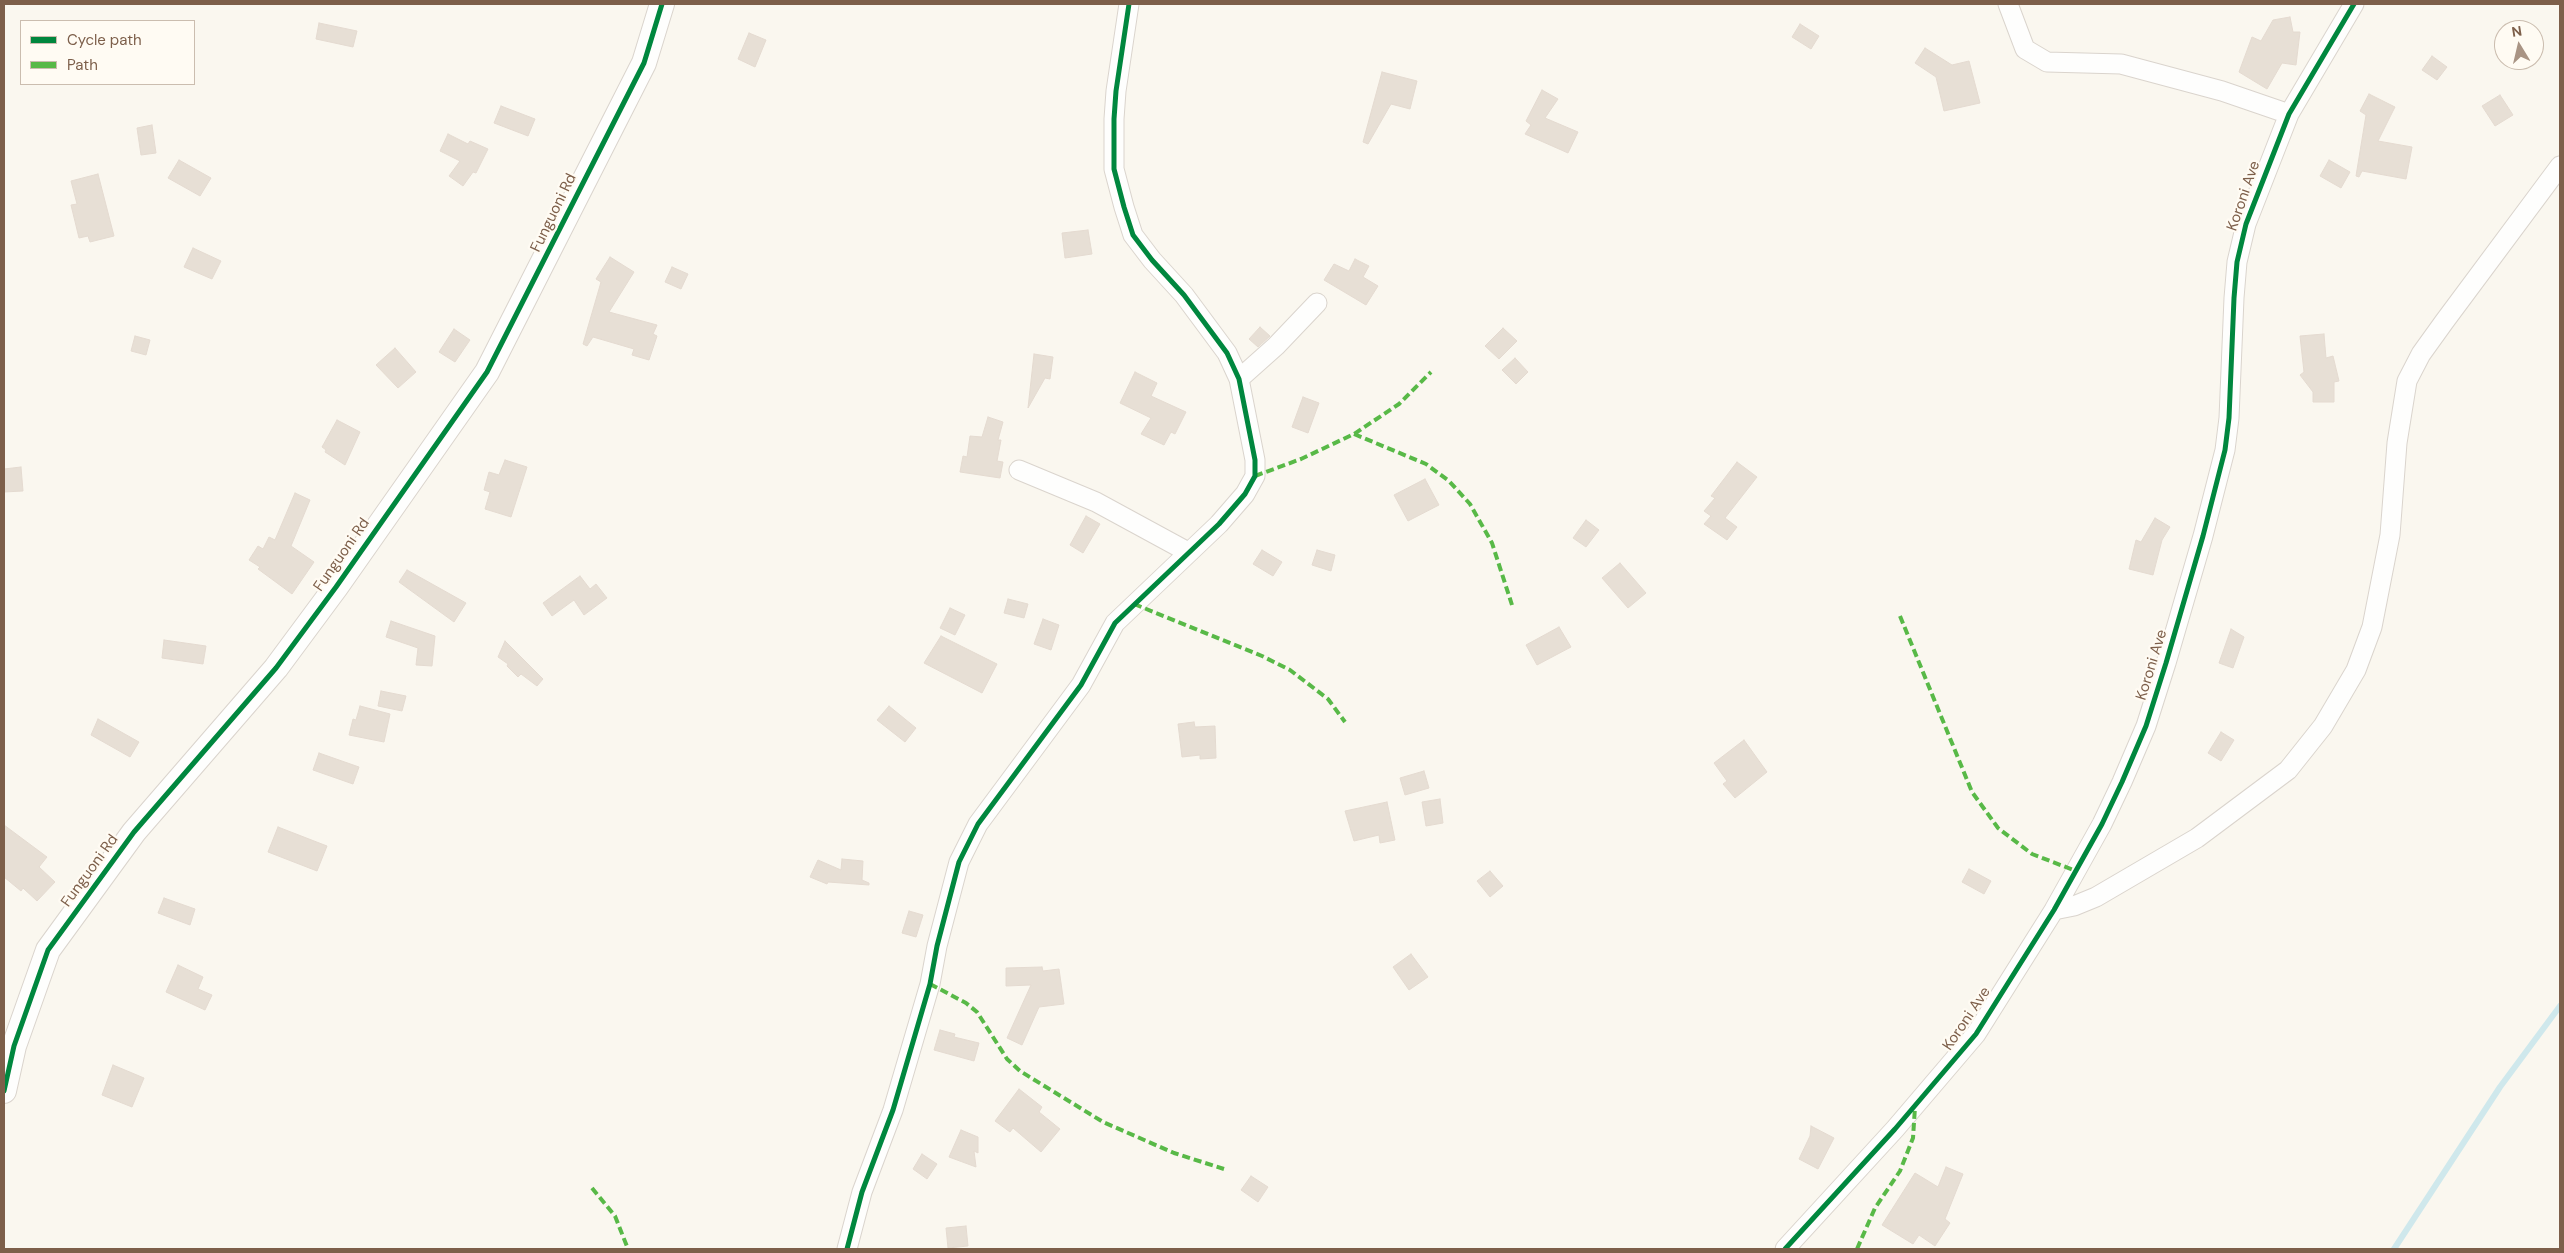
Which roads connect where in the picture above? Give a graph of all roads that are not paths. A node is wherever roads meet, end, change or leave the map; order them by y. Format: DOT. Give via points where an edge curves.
graph roads {
  1 [pos="662,4"];
  2 [pos="1129,4"];
  3 [pos="2008,4"];
  4 [pos="2354,4"];
  5 [pos="2289,114"];
  6 [pos="2560,166"];
  7 [pos="1317,303"];
  8 [pos="1239,379"];
  9 [pos="1019,470"];
  10 [pos="1188,552"];
  11 [pos="2054,910"];
  12 [pos="4,1091"];
  13 [pos="847,1249"];
  14 [pos="1785,1249"];
  1 -- 12 [label="street, Funguoni Rd" via="644,63 487,372 276,668 134,832 48,950 14,1046"];
  2 -- 8 [label="street" via="1114,119 1114,168 1124,207 1134,235 1215,335"];
  3 -- 5 [label="street" via="2025,49 2047,62 2121,64 2222,91"];
  4 -- 5 [label="street, Koroni Ave"];
  5 -- 11 [label="street, Koroni Ave" via="2255,196 2237,262 2229,418 2224,450 2181,614 2146,726 2102,824"];
  6 -- 11 [label="street" via="2421,354 2407,381 2397,443 2387,554 2372,627 2356,670 2323,726 2288,770 2197,838 2096,897"];
  7 -- 8 [label="street" via="1283,340"];
  8 -- 10 [label="street" via="1255,460 1255,476 1245,494 1219,524"];
  9 -- 10 [label="street" via="1096,502"];
  10 -- 13 [label="street" via="1115,623 1081,685 978,824 959,862 930,984 893,1110 862,1192"];
  11 -- 14 [label="street, Koroni Ave" via="1976,1034 1895,1129"];
}
